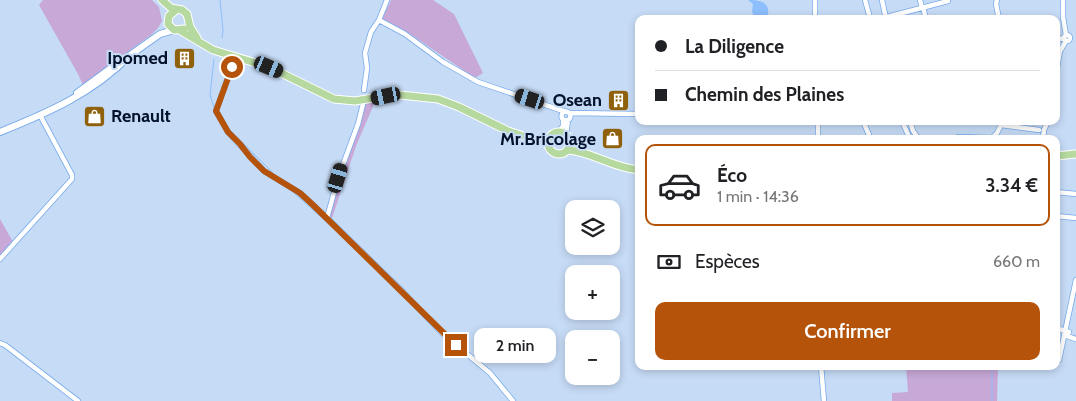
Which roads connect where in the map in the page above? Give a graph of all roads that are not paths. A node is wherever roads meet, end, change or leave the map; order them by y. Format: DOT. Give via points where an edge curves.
graph roads {
  1 [pos="155,0"];
  2 [pos="162,0"];
  3 [pos="387,0"];
  4 [pos="815,0"];
  5 [pos="865,0"];
  6 [pos="882,0"];
  7 [pos="920,0"];
  8 [pos="997,0"];
  9 [pos="1063,0"];
  10 [pos="948,2"];
  11 [pos="922,8"];
  12 [pos="176,10"];
  13 [pos="815,15"];
  14 [pos="869,15"];
  15 [pos="885,15"];
  16 [pos="897,15"];
  17 [pos="925,15"];
  18 [pos="998,15"];
  19 [pos="168,18"];
  20 [pos="379,20"];
  21 [pos="189,23"];
  22 [pos="178,30"];
  23 [pos="160,34"];
  24 [pos="1069,39"];
  25 [pos="201,42"];
  26 [pos="1060,51"];
  27 [pos="235,58"];
  28 [pos="364,90"];
  29 [pos="364,100"];
  30 [pos="635,114"];
  31 [pos="40,115"];
  32 [pos="566,116"];
  33 [pos="865,125"];
  34 [pos="911,125"];
  35 [pos="1012,125"];
  36 [pos="1039,130"];
  37 [pos="913,131"];
  38 [pos="0,132"];
  39 [pos="558,132"];
  40 [pos="869,135"];
  41 [pos="910,135"];
  42 [pos="916,135"];
  43 [pos="568,138"];
  44 [pos="549,141"];
  45 [pos="567,150"];
  46 [pos="586,154"];
  47 [pos="1076,156"];
  48 [pos="1060,157"];
  49 [pos="635,169"];
  50 [pos="1060,192"];
  51 [pos="1076,194"];
  52 [pos="1060,216"];
  53 [pos="327,218"];
  54 [pos="1076,218"];
  55 [pos="0,259"];
  56 [pos="1076,280"];
  57 [pos="1074,299"];
  58 [pos="1060,329"];
  59 [pos="1066,330"];
  60 [pos="1076,339"];
  61 [pos="0,343"];
  62 [pos="1060,352"];
  63 [pos="821,370"];
  64 [pos="78,401"];
  65 [pos="513,401"];
  66 [pos="824,401"];
  1 -- 19 [label="main road" via="165,9"];
  2 -- 12 [label="main road"];
  3 -- 20 [label="street"];
  4 -- 13 [label="street"];
  5 -- 14 [label="street"];
  6 -- 15 [label="street"];
  7 -- 11 [label="street"];
  8 -- 18 [label="street"];
  9 -- 24 [label="street" via="1063,17"];
  10 -- 11 [label="street"];
  11 -- 16 [label="street"];
  11 -- 17 [label="street"];
  12 -- 19 [label="main road"];
  12 -- 21 [label="main road" via="187,14"];
  19 -- 22 [label="main road" via="170,26"];
  19 -- 23 [label="main road"];
  20 -- 28 [label="street" via="371,32 365,52"];
  20 -- 32 [label="street" via="478,82 557,108"];
  21 -- 22 [label="main road"];
  21 -- 25 [label="main road"];
  22 -- 23 [label="main road"];
  22 -- 25 [label="main road"];
  23 -- 31 [label="main road" via="90,90"];
  24 -- 26 [label="street"];
  25 -- 27 [label="main road" via="212,50"];
  27 -- 29 [label="main road" via="282,73 334,99"];
  27 -- 53 [label="street" via="216,111 220,121 264,171 300,193"];
  29 -- 44 [label="main road" via="400,95 438,99 508,131"];
  29 -- 53 [label="street"];
  30 -- 32 [label="street"];
  31 -- 38 [label="main road"];
  31 -- 55 [label="street" via="72,179"];
  32 -- 39 [label="street"];
  32 -- 43 [label="street"];
  33 -- 40 [label="street"];
  34 -- 37 [label="street"];
  35 -- 36 [label="street"];
  37 -- 41 [label="street"];
  37 -- 42 [label="street"];
  39 -- 43 [label="main road"];
  39 -- 44 [label="main road"];
  43 -- 45 [label="main road"];
  43 -- 46 [label="main road"];
  44 -- 45 [label="main road" via="551,151 556,154"];
  45 -- 46 [label="main road"];
  46 -- 49 [label="main road"];
  47 -- 48 [label="main road"];
  50 -- 51 [label="street"];
  52 -- 54 [label="street"];
  53 -- 65 [label="street" via="442,333 494,377"];
  56 -- 57 [label="street"];
  57 -- 59 [label="street"];
  58 -- 59 [label="street"];
  59 -- 60 [label="street" via="1069,332 1067,336"];
  59 -- 62 [label="street"];
  61 -- 64 [label="street"];
  63 -- 66 [label="street"];
}
